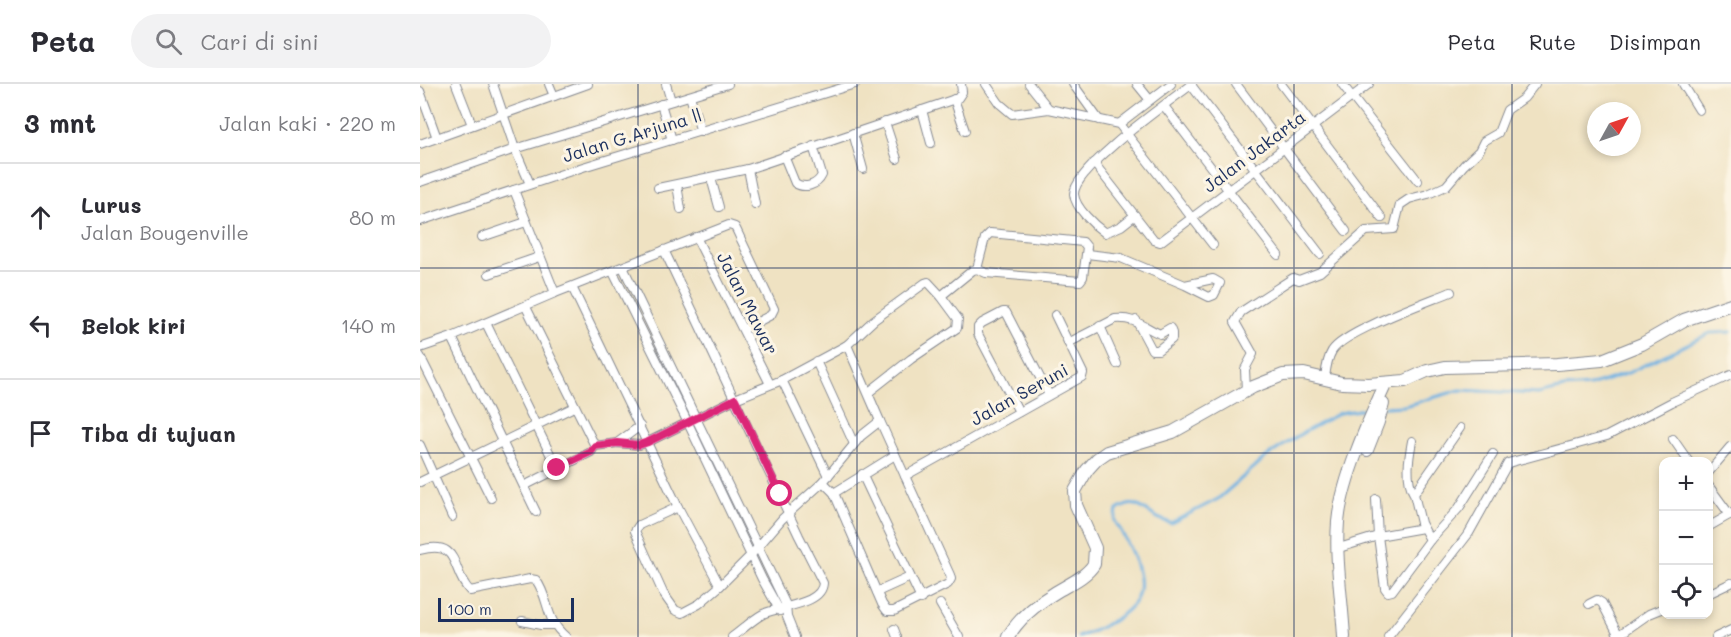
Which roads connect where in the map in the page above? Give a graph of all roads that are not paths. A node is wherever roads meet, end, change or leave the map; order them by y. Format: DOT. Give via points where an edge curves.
graph roads {
  1 [pos="456,84"];
  2 [pos="493,84"];
  3 [pos="549,84"];
  4 [pos="588,84"];
  5 [pos="666,84"];
  6 [pos="728,84"];
  7 [pos="855,84"];
  8 [pos="961,84"];
  9 [pos="986,84"];
  10 [pos="1029,84"];
  11 [pos="1073,84"];
  12 [pos="1137,84"];
  13 [pos="1171,84"];
  14 [pos="1192,84"];
  15 [pos="1236,84"];
  16 [pos="1281,84"];
  17 [pos="1342,84"];
  18 [pos="1369,84"];
  19 [pos="1535,84"];
  20 [pos="1683,84"];
  21 [pos="836,87"];
  22 [pos="420,91"];
  23 [pos="554,96"];
  24 [pos="690,96"];
  25 [pos="1352,97"];
  26 [pos="954,99"];
  27 [pos="1150,100"];
  28 [pos="666,102"];
  29 [pos="1164,106"];
  30 [pos="1049,109"];
  31 [pos="922,110"];
  32 [pos="1699,110"];
  33 [pos="503,113"];
  34 [pos="1099,120"];
  35 [pos="885,122"];
  36 [pos="1119,124"];
  37 [pos="472,125"];
  38 [pos="1313,127"];
  39 [pos="964,131"];
  40 [pos="701,132"];
  41 [pos="853,133"];
  42 [pos="1128,134"];
  43 [pos="437,138"];
  44 [pos="672,140"];
  45 [pos="931,143"];
  46 [pos="420,144"];
  47 [pos="813,146"];
  48 [pos="1286,148"];
  49 [pos="515,149"];
  50 [pos="784,156"];
  51 [pos="897,159"];
  52 [pos="1094,163"];
  53 [pos="748,169"];
  54 [pos="863,169"];
  55 [pos="1256,170"];
  56 [pos="711,178"];
  57 [pos="1418,181"];
  58 [pos="420,182"];
  59 [pos="530,184"];
  60 [pos="677,185"];
  61 [pos="658,188"];
  62 [pos="514,190"];
  63 [pos="1229,191"];
  64 [pos="755,204"];
  65 [pos="719,207"];
  66 [pos="681,209"];
  67 [pos="1136,215"];
  68 [pos="1193,218"];
  69 [pos="1382,218"];
  70 [pos="420,221"];
  71 [pos="526,222"];
  72 [pos="1346,231"];
  73 [pos="482,237"];
  74 [pos="696,237"];
  75 [pos="1213,245"];
  76 [pos="664,250"];
  77 [pos="1320,254"];
  78 [pos="1087,255"];
  79 [pos="1278,255"];
  80 [pos="539,256"];
  81 [pos="623,267"];
  82 [pos="977,269"];
  83 [pos="613,272"];
  84 [pos="489,274"];
  85 [pos="1185,285"];
  86 [pos="572,287"];
  87 [pos="1451,292"];
  88 [pos="555,293"];
  89 [pos="941,296"];
  90 [pos="1731,304"];
  91 [pos="526,307"];
  92 [pos="1055,315"];
  93 [pos="1136,320"];
  94 [pos="486,323"];
  95 [pos="650,324"];
  96 [pos="1100,326"];
  97 [pos="640,327"];
  98 [pos="744,329"];
  99 [pos="452,337"];
  100 [pos="1068,343"];
  101 [pos="847,345"];
  102 [pos="420,348"];
  103 [pos="420,356"];
  104 [pos="816,361"];
  105 [pos="1117,364"];
  106 [pos="672,368"];
  107 [pos="662,371"];
  108 [pos="1731,375"];
  109 [pos="1325,378"];
  110 [pos="782,380"];
  111 [pos="770,384"];
  112 [pos="1386,390"];
  113 [pos="869,392"];
  114 [pos="1246,392"];
  115 [pos="1049,395"];
  116 [pos="735,399"];
  117 [pos="574,407"];
  118 [pos="1019,412"];
  119 [pos="692,421"];
  120 [pos="535,426"];
  121 [pos="640,426"];
  122 [pos="883,427"];
  123 [pos="1460,428"];
  124 [pos="1673,439"];
  125 [pos="501,441"];
  126 [pos="1412,441"];
  127 [pos="648,442"];
  128 [pos="617,443"];
  129 [pos="854,444"];
  130 [pos="595,446"];
  131 [pos="1730,447"];
  132 [pos="421,451"];
  133 [pos="1493,454"];
  134 [pos="895,455"];
  135 [pos="470,457"];
  136 [pos="1686,457"];
  137 [pos="718,463"];
  138 [pos="557,468"];
  139 [pos="709,468"];
  140 [pos="1713,468"];
  141 [pos="861,474"];
  142 [pos="434,475"];
  143 [pos="905,476"];
  144 [pos="420,482"];
  145 [pos="828,485"];
  146 [pos="524,486"];
  147 [pos="1713,491"];
  148 [pos="1414,494"];
  149 [pos="492,498"];
  150 [pos="1376,499"];
  151 [pos="736,500"];
  152 [pos="727,505"];
  153 [pos="678,507"];
  154 [pos="536,512"];
  155 [pos="789,513"];
  156 [pos="1731,514"];
  157 [pos="452,517"];
  158 [pos="1713,524"];
  159 [pos="1423,528"];
  160 [pos="1378,536"];
  161 [pos="1430,540"];
  162 [pos="758,547"];
  163 [pos="1342,547"];
  164 [pos="420,550"];
  165 [pos="751,555"];
  166 [pos="910,577"];
  167 [pos="1731,583"];
  168 [pos="720,586"];
  169 [pos="877,592"];
  170 [pos="1713,592"];
  171 [pos="921,599"];
  172 [pos="940,604"];
  173 [pos="1589,604"];
  174 [pos="786,605"];
  175 [pos="777,608"];
  176 [pos="1659,610"];
  177 [pos="787,617"];
  178 [pos="522,621"];
  179 [pos="555,625"];
  180 [pos="1731,630"];
  181 [pos="1617,636"];
  182 [pos="565,637"];
  183 [pos="732,637"];
  184 [pos="795,637"];
  185 [pos="959,637"];
  186 [pos="1008,637"];
  187 [pos="1344,637"];
  188 [pos="1351,637"];
  189 [pos="1388,637"];
  190 [pos="1716,637"];
  1 -- 37 [label="street"];
  2 -- 33 [label="street"];
  3 -- 23 [label="street"];
  4 -- 23 [label="street"];
  5 -- 28 [label="street"];
  6 -- 24 [label="street"];
  7 -- 21 [label="street, Jalan G.Arjuna ll"];
  8 -- 26 [label="street" via="961,95"];
  9 -- 30 [label="street" via="1012,114"];
  10 -- 30 [label="street"];
  11 -- 34 [label="street"];
  12 -- 27 [label="street"];
  13 -- 27 [label="street"];
  14 -- 29 [label="street"];
  14 -- 55 [label="street"];
  15 -- 48 [label="street"];
  16 -- 38 [label="street"];
  17 -- 25 [label="street"];
  18 -- 25 [label="street, Jalan Jakarta"];
  19 -- 114 [label="street" via="1507,110 1498,133 1484,141 1446,186 1400,205 1394,229 1366,231 1320,272 1299,280 1293,278 1241,312 1235,322 1253,354 1245,369"];
  20 -- 32 [label="street"];
  21 -- 40 [label="street, Jalan G.Arjuna ll"];
  22 -- 43 [label="street"];
  23 -- 33 [label="street"];
  24 -- 28 [label="street"];
  24 -- 40 [label="street"];
  25 -- 38 [label="street, Jalan Jakarta"];
  25 -- 57 [label="street"];
  26 -- 31 [label="street"];
  26 -- 39 [label="street"];
  27 -- 36 [label="street"];
  28 -- 44 [label="street"];
  28 -- 49 [label="street"];
  29 -- 42 [label="street"];
  29 -- 63 [label="street"];
  30 -- 34 [label="street"];
  31 -- 35 [label="street"];
  31 -- 45 [label="street"];
  33 -- 37 [label="street"];
  33 -- 49 [label="street"];
  34 -- 36 [label="street"];
  35 -- 41 [label="street"];
  35 -- 51 [label="street"];
  36 -- 42 [label="street"];
  37 -- 43 [label="street"];
  38 -- 48 [label="street, Jalan Jakarta"];
  38 -- 69 [label="street"];
  40 -- 44 [label="street, Jalan G.Arjuna ll"];
  41 -- 47 [label="street"];
  41 -- 54 [label="street"];
  42 -- 52 [label="street"];
  42 -- 68 [label="street"];
  43 -- 46 [label="street"];
  44 -- 59 [label="street, Jalan G.Arjuna ll"];
  47 -- 50 [label="street"];
  47 -- 50 [label="street" via="822,175 812,184 802,187 795,183"];
  48 -- 55 [label="street, Jalan Jakarta"];
  48 -- 72 [label="street"];
  49 -- 58 [label="street"];
  49 -- 59 [label="street"];
  50 -- 53 [label="street"];
  52 -- 67 [label="street"];
  52 -- 67 [label="street" via="1075,189 1081,209 1107,234"];
  53 -- 56 [label="street"];
  53 -- 64 [label="street"];
  55 -- 63 [label="street, Jalan Jakarta"];
  55 -- 77 [label="street"];
  56 -- 60 [label="street"];
  56 -- 65 [label="street"];
  59 -- 62 [label="street, Jalan G.Arjuna ll"];
  60 -- 61 [label="street"];
  60 -- 66 [label="street"];
  62 -- 70 [label="street, Jalan G.Arjuna ll"];
  62 -- 71 [label="street"];
  63 -- 68 [label="street, Jalan Jakarta"];
  63 -- 79 [label="street"];
  67 -- 68 [label="street, Jalan Jakarta" via="1158,242"];
  68 -- 75 [label="street"];
  71 -- 73 [label="street"];
  71 -- 80 [label="street"];
  74 -- 76 [label="street"];
  74 -- 98 [label="street, Jalan Mawar"];
  74 -- 98 [label="street" via="729,225 735,227 774,309 771,315"];
  76 -- 81 [label="street"];
  76 -- 116 [label="street"];
  78 -- 82 [label="street" via="1080,281"];
  78 -- 82 [label="street" via="1088,247 1083,242 990,233 985,238"];
  78 -- 85 [label="street" via="1121,258"];
  80 -- 84 [label="street"];
  80 -- 88 [label="street"];
  81 -- 83 [label="street"];
  81 -- 95 [label="street"];
  82 -- 89 [label="street"];
  83 -- 86 [label="street"];
  83 -- 97 [label="street"];
  86 -- 88 [label="street"];
  86 -- 121 [label="street"];
  87 -- 109 [label="street" via="1369,326 1338,345 1329,358"];
  88 -- 91 [label="street"];
  89 -- 101 [label="street" via="931,284 925,283"];
  89 -- 113 [label="street" via="958,319 957,328"];
  90 -- 112 [label="street" via="1684,320 1642,344 1602,360 1445,367 1426,371"];
  91 -- 94 [label="street"];
  91 -- 117 [label="street"];
  92 -- 100 [label="street"];
  93 -- 93 [label="street" via="1160,334 1170,328 1172,339 1153,351"];
  93 -- 96 [label="street, Jalan Seruni" via="1114,319"];
  94 -- 99 [label="street"];
  94 -- 120 [label="street"];
  95 -- 97 [label="street"];
  95 -- 106 [label="street"];
  96 -- 100 [label="street, Jalan Seruni"];
  96 -- 105 [label="street"];
  97 -- 107 [label="street"];
  98 -- 111 [label="street, Jalan Mawar"];
  99 -- 102 [label="street"];
  99 -- 125 [label="street"];
  100 -- 115 [label="street, Jalan Seruni" via="1083,376"];
  101 -- 104 [label="street"];
  101 -- 113 [label="street"];
  103 -- 135 [label="street"];
  104 -- 110 [label="street"];
  104 -- 129 [label="street"];
  106 -- 107 [label="street"];
  106 -- 119 [label="street"];
  107 -- 119 [label="street"];
  108 -- 189 [label="street" via="1614,434 1508,463 1469,533"];
  109 -- 112 [label="street"];
  109 -- 114 [label="street" via="1283,375"];
  110 -- 111 [label="street"];
  110 -- 145 [label="street"];
  111 -- 116 [label="street"];
  112 -- 163 [label="street" via="1352,494"];
  113 -- 122 [label="street"];
  114 -- 186 [label="street" via="1173,432 1107,452 1097,459 1078,484 1075,498 1095,548 1094,564 1035,607"];
  115 -- 118 [label="street, Jalan Seruni"];
  115 -- 118 [label="street" via="1006,312 985,321 978,327 978,334"];
  116 -- 119 [label="street"];
  116 -- 155 [label="street"];
  117 -- 120 [label="street"];
  117 -- 130 [label="street"];
  118 -- 143 [label="street, Jalan Seruni"];
  119 -- 127 [label="street"];
  119 -- 137 [label="street"];
  119 -- 139 [label="street"];
  120 -- 125 [label="street"];
  120 -- 138 [label="street"];
  121 -- 127 [label="street"];
  121 -- 128 [label="street"];
  122 -- 129 [label="street"];
  122 -- 134 [label="street"];
  123 -- 148 [label="street"];
  124 -- 136 [label="street"];
  125 -- 135 [label="street"];
  125 -- 146 [label="street"];
  126 -- 148 [label="street" via="1409,476"];
  127 -- 128 [label="street"];
  127 -- 153 [label="street"];
  128 -- 130 [label="street"];
  129 -- 145 [label="street"];
  130 -- 138 [label="street" via="591,452"];
  131 -- 140 [label="street"];
  132 -- 142 [label="street"];
  133 -- 161 [label="street" via="1459,508"];
  134 -- 141 [label="street"];
  134 -- 143 [label="street"];
  135 -- 142 [label="street"];
  135 -- 149 [label="street"];
  137 -- 139 [label="street"];
  137 -- 151 [label="street"];
  138 -- 146 [label="street"];
  139 -- 152 [label="street"];
  141 -- 145 [label="street"];
  141 -- 166 [label="street"];
  142 -- 144 [label="street"];
  142 -- 157 [label="street"];
  143 -- 171 [label="street" via="951,579 946,586"];
  145 -- 155 [label="street"];
  145 -- 169 [label="street"];
  146 -- 154 [label="street"];
  147 -- 156 [label="street"];
  148 -- 159 [label="street"];
  150 -- 160 [label="street"];
  151 -- 152 [label="street"];
  151 -- 162 [label="street"];
  152 -- 165 [label="street"];
  153 -- 168 [label="street"];
  153 -- 168 [label="street" via="635,530 663,593 675,610 682,613"];
  155 -- 162 [label="street"];
  155 -- 174 [label="street" via="824,587 815,597"];
  156 -- 158 [label="street"];
  159 -- 160 [label="street"];
  159 -- 161 [label="street"];
  160 -- 161 [label="street" via="1388,592"];
  160 -- 163 [label="street"];
  162 -- 165 [label="street"];
  162 -- 174 [label="street"];
  163 -- 187 [label="street"];
  163 -- 188 [label="street"];
  164 -- 179 [label="street" via="447,550 470,591 536,580"];
  165 -- 168 [label="street"];
  165 -- 175 [label="street"];
  166 -- 169 [label="street"];
  166 -- 171 [label="street"];
  167 -- 170 [label="street"];
  169 -- 171 [label="street" via="890,612"];
  172 -- 185 [label="street"];
  173 -- 181 [label="street" via="1596,600 1602,603"];
  174 -- 175 [label="street"];
  174 -- 177 [label="street"];
  175 -- 177 [label="street"];
  175 -- 183 [label="street"];
  176 -- 181 [label="street"];
  177 -- 184 [label="street"];
  178 -- 179 [label="street"];
  179 -- 182 [label="street"];
  180 -- 190 [label="street"];
}
